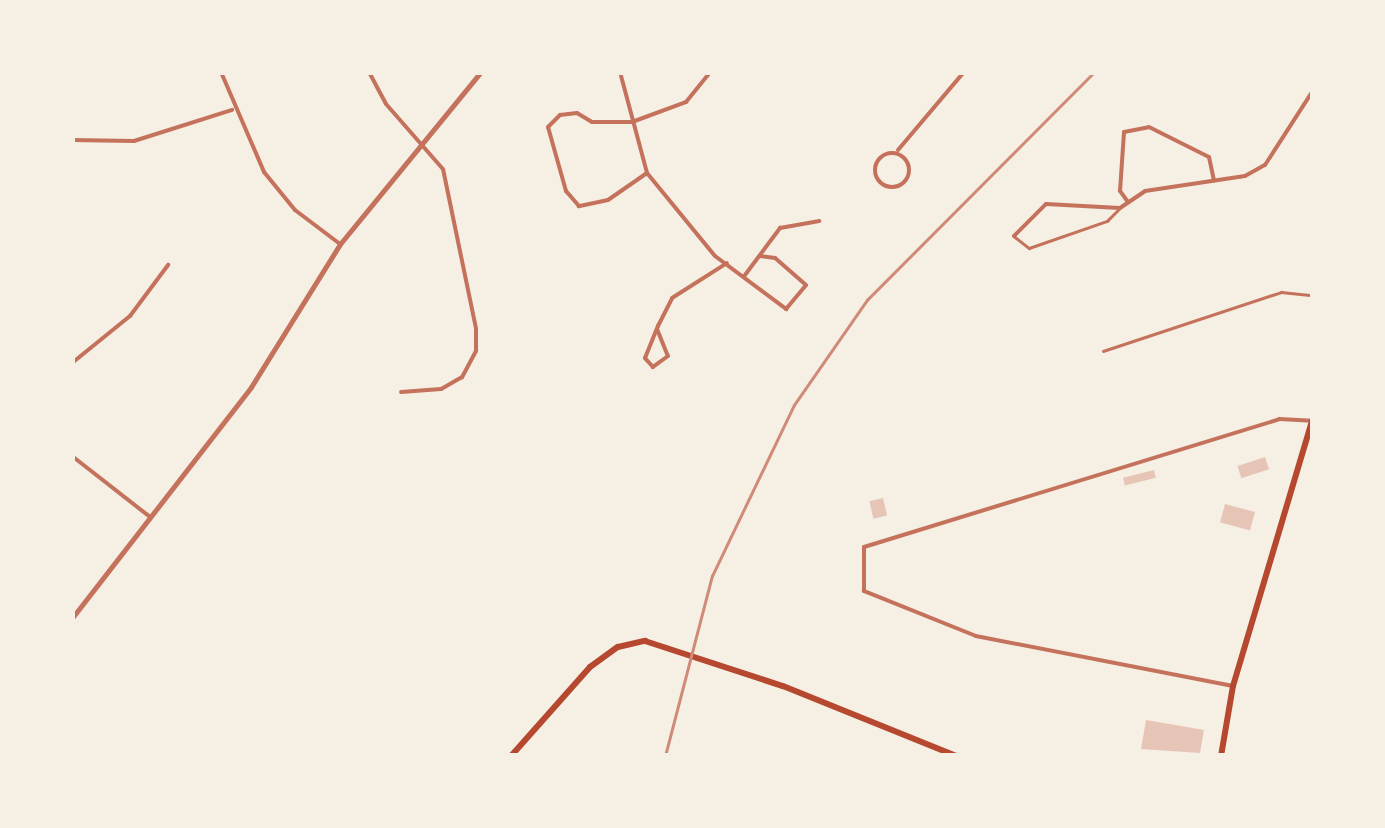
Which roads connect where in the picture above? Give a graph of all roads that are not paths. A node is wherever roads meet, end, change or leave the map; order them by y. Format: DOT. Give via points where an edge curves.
graph roads {
  1 [pos="221,72"];
  2 [pos="369,72"];
  3 [pos="481,72"];
  4 [pos="620,72"];
  5 [pos="710,72"];
  6 [pos="964,72"];
  7 [pos="1312,92"];
  8 [pos="232,110"];
  9 [pos="632,122"];
  10 [pos="421,138"];
  11 [pos="72,140"];
  12 [pos="898,150"];
  13 [pos="648,173"];
  14 [pos="1214,180"];
  15 [pos="1128,202"];
  16 [pos="1120,208"];
  17 [pos="819,221"];
  18 [pos="1014,236"];
  19 [pos="340,244"];
  20 [pos="760,256"];
  21 [pos="726,263"];
  22 [pos="168,265"];
  23 [pos="745,275"];
  24 [pos="1312,296"];
  25 [pos="657,329"];
  26 [pos="1103,352"];
  27 [pos="72,363"];
  28 [pos="401,392"];
  29 [pos="1312,421"];
  30 [pos="72,456"];
  31 [pos="150,517"];
  32 [pos="72,618"];
  33 [pos="1233,686"];
  34 [pos="512,756"];
  35 [pos="956,756"];
  36 [pos="1221,756"];
  1 -- 8 [label="street"];
  2 -- 10 [label="street" via="386,104"];
  3 -- 10 [label="street"];
  4 -- 9 [label="street"];
  5 -- 9 [label="street" via="686,102"];
  6 -- 12 [label="street"];
  7 -- 14 [label="street" via="1265,165"];
  8 -- 11 [label="street" via="134,141"];
  8 -- 19 [label="street" via="278,192"];
  9 -- 13 [label="street"];
  9 -- 13 [label="street" via="560,115 548,127 558,169 579,206 592,208"];
  10 -- 19 [label="street"];
  10 -- 28 [label="street" via="449,182 477,338 471,365 454,383"];
  12 -- 12 [label="street" via="908,162 904,181 898,187 876,182 880,159"];
  13 -- 21 [label="street"];
  14 -- 15 [label="street" via="1145,191"];
  14 -- 15 [label="street" via="1209,157 1149,128 1124,132 1120,191"];
  15 -- 16 [label="street"];
  16 -- 18 [label="street" via="1046,204"];
  16 -- 18 [label="lane" via="1107,221 1029,248"];
  17 -- 20 [label="street" via="780,228"];
  19 -- 31 [label="street" via="251,388"];
  20 -- 23 [label="street"];
  20 -- 23 [label="street" via="775,258 806,285 786,308"];
  21 -- 23 [label="street"];
  21 -- 25 [label="street" via="672,298"];
  22 -- 27 [label="street" via="130,316"];
  24 -- 26 [label="lane" via="1281,292"];
  25 -- 25 [label="street" via="645,358 652,367 668,356"];
  29 -- 33 [label="main road"];
  29 -- 33 [label="street" via="1279,419 864,547 864,591 976,636"];
  30 -- 31 [label="street"];
  31 -- 32 [label="street"];
  33 -- 36 [label="main road"];
  34 -- 35 [label="main road" via="590,667 618,647 646,641 782,686"];
}
